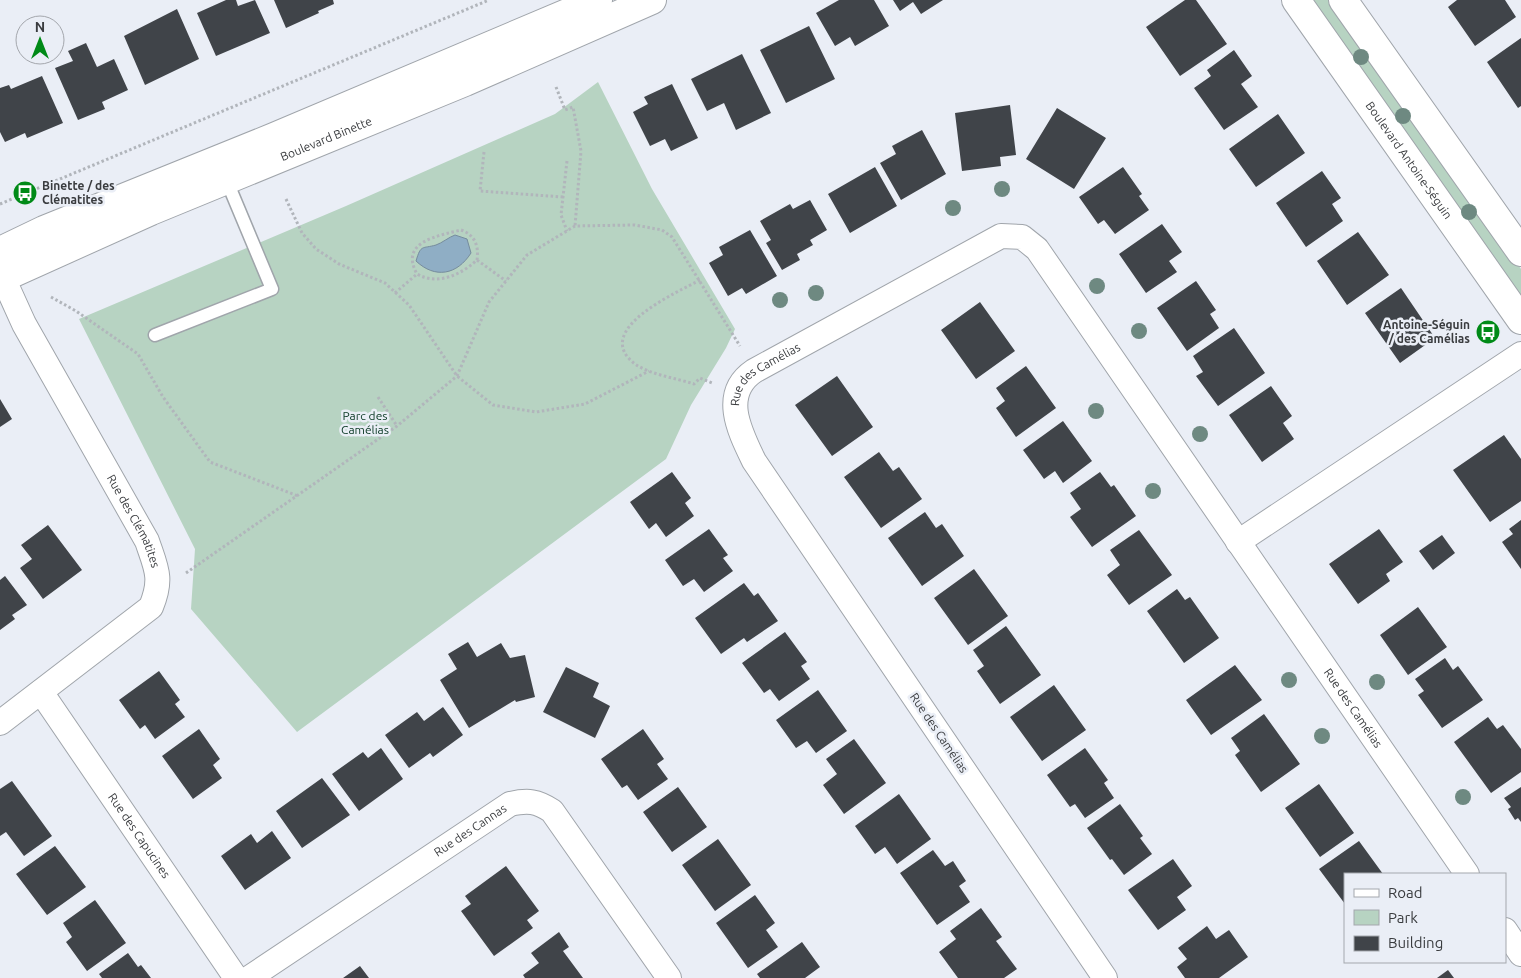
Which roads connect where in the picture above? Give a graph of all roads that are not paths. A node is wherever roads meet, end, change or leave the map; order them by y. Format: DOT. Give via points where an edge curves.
graph roads {
  1 [pos="598,0"];
  2 [pos="652,0"];
  3 [pos="1296,0"];
  4 [pos="1344,0"];
  5 [pos="222,169"];
  6 [pos="0,251"];
  7 [pos="1521,252"];
  8 [pos="1,276"];
  9 [pos="1521,320"];
  10 [pos="155,335"];
  11 [pos="1521,354"];
  12 [pos="1238,542"];
  13 [pos="41,692"];
  14 [pos="0,723"];
  15 [pos="1465,873"];
  16 [pos="1506,932"];
  17 [pos="1521,954"];
  18 [pos="236,978"];
  19 [pos="249,978"];
  20 [pos="669,978"];
  21 [pos="1106,978"];
  1 -- 5 [label="street, Boulevard Binette"];
  2 -- 5 [label="street, Boulevard Binette" via="456,85"];
  3 -- 9 [label="street, Boulevard Antoine-Séguin"];
  4 -- 7 [label="street"];
  5 -- 6 [label="street, Boulevard Binette" via="44,230"];
  5 -- 8 [label="street, Boulevard Binette"];
  5 -- 10 [label="lane" via="272,289"];
  8 -- 13 [label="street, Rue des Clématites" via="24,324 146,540 158,573 159,589 151,606"];
  11 -- 12 [label="street"];
  12 -- 15 [label="street, Rue des Camélias"];
  12 -- 21 [label="street, Rue des Camélias" via="1037,249 1020,237 1001,236 754,371 740,384 736,393 738,422 754,461"];
  13 -- 14 [label="street"];
  13 -- 18 [label="street, Rue des Capucines"];
  16 -- 17 [label="street"];
  19 -- 20 [label="street, Rue des Cannas" via="510,804 535,801 552,811"];
}
